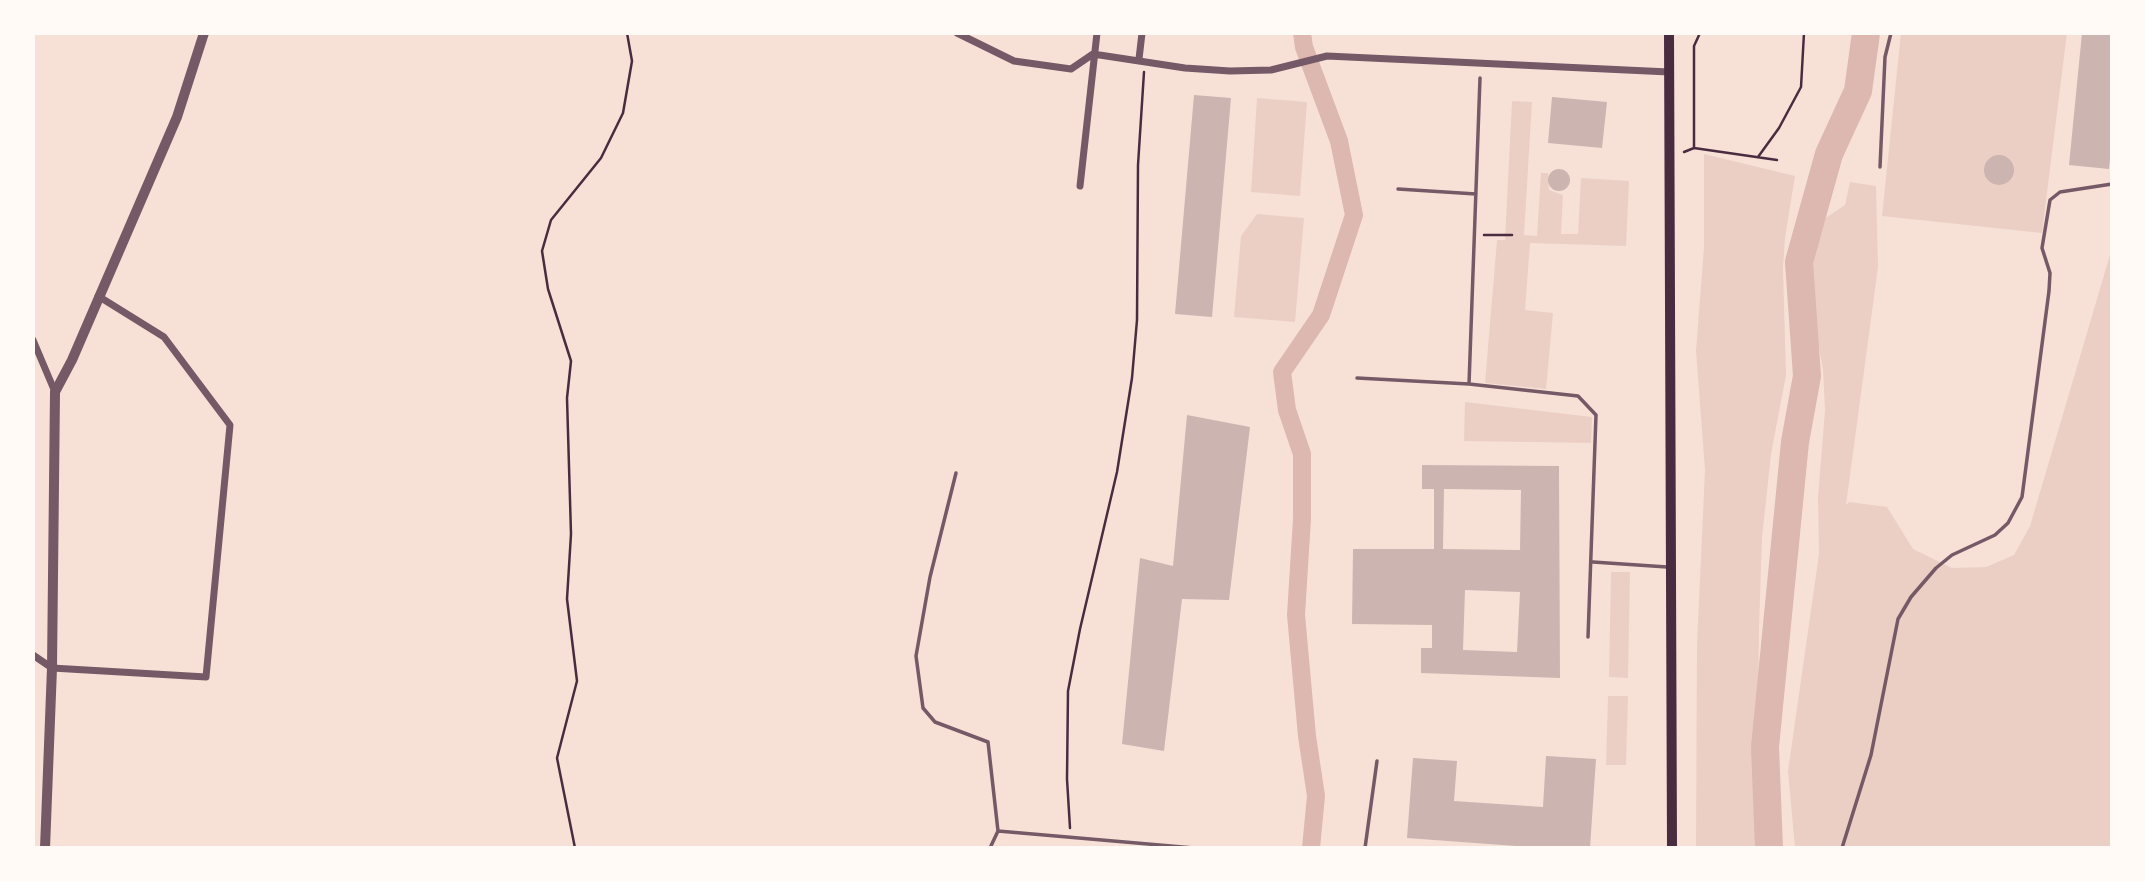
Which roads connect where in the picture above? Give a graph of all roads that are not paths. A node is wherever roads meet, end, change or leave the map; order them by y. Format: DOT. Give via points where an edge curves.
graph roads {
  1 [pos="204,33"];
  2 [pos="957,33"];
  3 [pos="1097,33"];
  4 [pos="1142,33"];
  5 [pos="1669,33"];
  6 [pos="1891,33"];
  7 [pos="1093,54"];
  8 [pos="1139,60"];
  9 [pos="1669,72"];
  10 [pos="1480,78"];
  11 [pos="1880,167"];
  12 [pos="2112,184"];
  13 [pos="1080,186"];
  14 [pos="1398,189"];
  15 [pos="1476,194"];
  16 [pos="98,296"];
  17 [pos="33,340"];
  18 [pos="1357,378"];
  19 [pos="1469,384"];
  20 [pos="55,392"];
  21 [pos="956,473"];
  22 [pos="1592,562"];
  23 [pos="1671,567"];
  24 [pos="1588,637"];
  25 [pos="33,654"];
  26 [pos="52,668"];
  27 [pos="1377,761"];
  28 [pos="998,831"];
  29 [pos="45,848"];
  30 [pos="990,848"];
  31 [pos="1194,848"];
  32 [pos="1365,848"];
  33 [pos="1672,848"];
  34 [pos="1842,848"];
  1 -- 16 [label="street" via="177,117"];
  2 -- 7 [label="street" via="1026,63 1071,69"];
  3 -- 7 [label="street"];
  4 -- 8 [label="street"];
  5 -- 9 [label="main road"];
  6 -- 11 [label="lane" via="1885,57"];
  7 -- 8 [label="street"];
  7 -- 13 [label="street"];
  8 -- 9 [label="street" via="1230,71 1271,70 1318,57"];
  9 -- 23 [label="main road"];
  10 -- 15 [label="lane"];
  12 -- 34 [label="lane" via="2060,192 2050,200 2042,248 2050,273 2049,291 2022,497 1995,535 1952,555 1936,568 1898,619 1871,755"];
  14 -- 15 [label="lane"];
  15 -- 19 [label="lane"];
  16 -- 20 [label="street"];
  16 -- 26 [label="street" via="164,337 230,425 206,677"];
  17 -- 20 [label="street"];
  18 -- 19 [label="lane"];
  19 -- 22 [label="lane" via="1578,396 1596,415"];
  20 -- 26 [label="street"];
  21 -- 28 [label="lane" via="916,656 923,708 935,722 988,742"];
  22 -- 23 [label="lane"];
  22 -- 24 [label="lane"];
  23 -- 33 [label="main road"];
  25 -- 26 [label="street"];
  26 -- 29 [label="street"];
  27 -- 32 [label="lane"];
  28 -- 30 [label="lane"];
  28 -- 31 [label="lane"];
}
